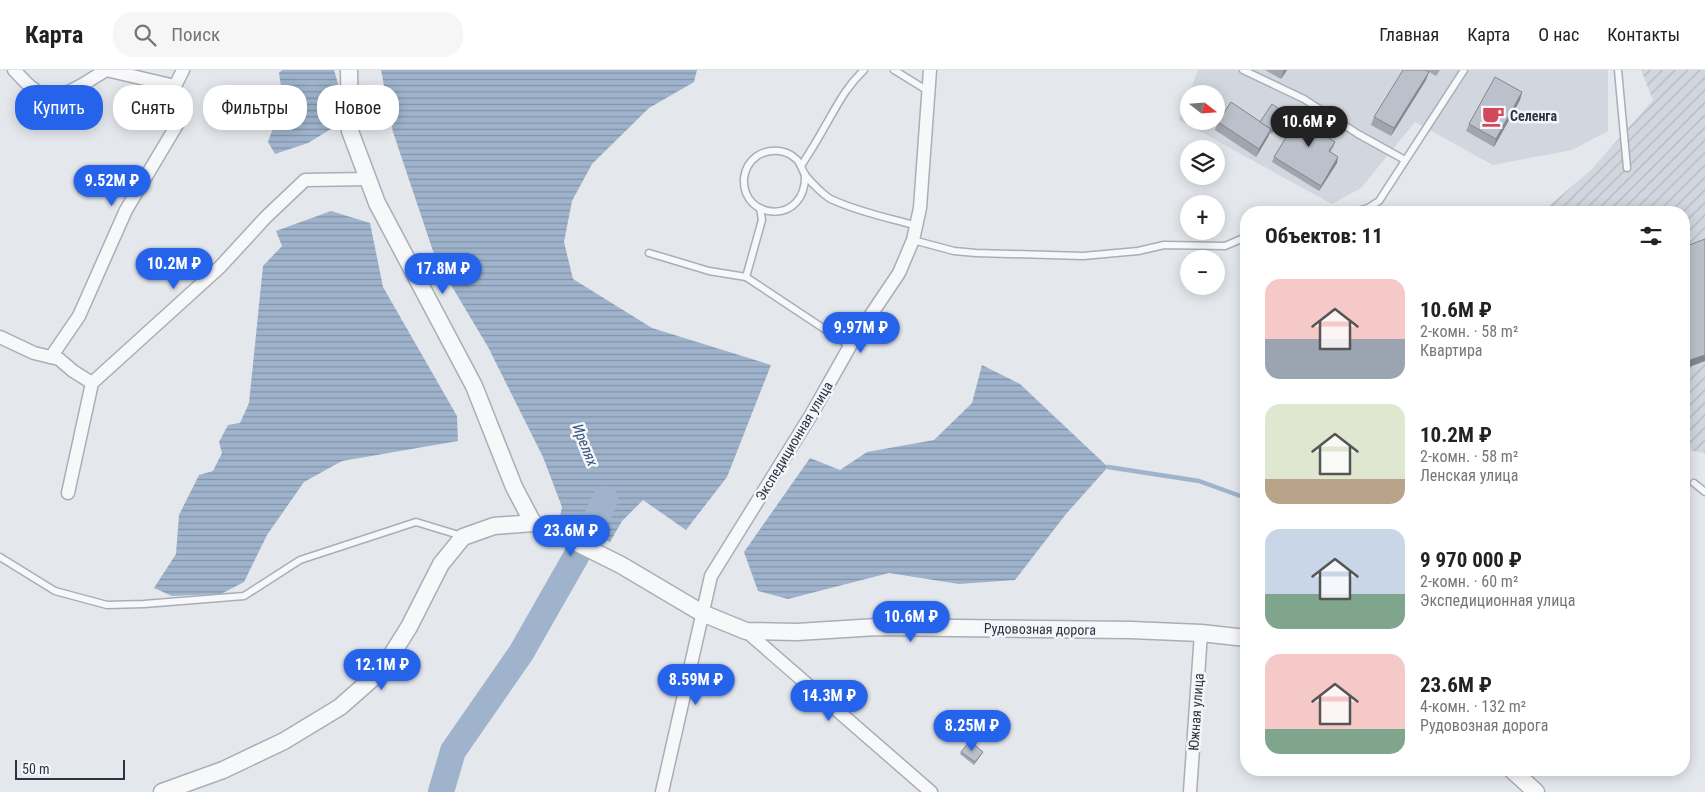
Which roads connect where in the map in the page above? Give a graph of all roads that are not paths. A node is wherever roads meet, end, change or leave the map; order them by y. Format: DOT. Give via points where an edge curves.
graph roads {
  1 [pos="14,70"];
  2 [pos="106,70"];
  3 [pos="183,70"];
  4 [pos="349,70"];
  5 [pos="864,70"];
  6 [pos="894,70"];
  7 [pos="930,70"];
  8 [pos="1243,70"];
  9 [pos="1464,70"];
  10 [pos="1618,70"];
  11 [pos="171,85"];
  12 [pos="176,85"];
  13 [pos="928,92"];
  14 [pos="174,130"];
  15 [pos="1405,160"];
  16 [pos="801,166"];
  17 [pos="1627,168"];
  18 [pos="805,174"];
  19 [pos="368,179"];
  20 [pos="1371,206"];
  21 [pos="760,208"];
  22 [pos="917,226"];
  23 [pos="914,240"];
  24 [pos="1240,240"];
  25 [pos="649,253"];
  26 [pos="746,277"];
  27 [pos="0,337"];
  28 [pos="850,346"];
  29 [pos="51,357"];
  30 [pos="92,383"];
  31 [pos="1694,483"];
  32 [pos="1705,492"];
  33 [pos="68,493"];
  34 [pos="533,523"];
  35 [pos="463,537"];
  36 [pos="0,557"];
  37 [pos="702,613"];
  38 [pos="746,631"];
  39 [pos="1201,633"];
  40 [pos="1240,637"];
  41 [pos="1519,776"];
  42 [pos="162,792"];
  43 [pos="662,792"];
  44 [pos="931,792"];
  45 [pos="1190,792"];
  46 [pos="1536,792"];
  1 -- 2 [label="street" via="30,87 46,96 67,93"];
  2 -- 11 [label="street"];
  3 -- 12 [label="street"];
  4 -- 19 [label="street" via="350,131"];
  5 -- 16 [label="lane" via="836,105"];
  6 -- 13 [label="lane"];
  7 -- 13 [label="street, Экспедиционная улица"];
  8 -- 15 [label="lane" via="1304,99"];
  9 -- 15 [label="lane"];
  10 -- 17 [label="lane"];
  13 -- 22 [label="street, Экспедиционная улица"];
  14 -- 29 [label="street" via="126,210 79,316"];
  15 -- 20 [label="lane" via="1378,201"];
  16 -- 18 [label="lane"];
  16 -- 21 [label="lane" via="796,158 778,150 760,154 753,160 747,167 744,186 752,202"];
  18 -- 21 [label="lane" via="803,194 797,202 780,212"];
  18 -- 22 [label="lane" via="831,200"];
  19 -- 30 [label="street" via="305,180 220,267"];
  19 -- 34 [label="street" via="376,203 474,386 514,487"];
  21 -- 26 [label="lane" via="762,220"];
  22 -- 23 [label="street, Экспедиционная улица"];
  23 -- 24 [label="lane" via="954,251 1083,256 1164,245 1225,246"];
  23 -- 28 [label="street, Экспедиционная улица" via="898,273"];
  25 -- 26 [label="lane" via="709,271"];
  26 -- 28 [label="lane"];
  27 -- 29 [label="street"];
  28 -- 37 [label="street, Экспедиционная улица" via="711,576"];
  29 -- 30 [label="street" via="59,359"];
  30 -- 33 [label="street"];
  31 -- 32 [label="lane"];
  34 -- 35 [label="street, Рудовозная дорога" via="494,526"];
  34 -- 37 [label="street, Рудовозная дорога" via="603,556"];
  35 -- 36 [label="lane" via="416,522 300,560 244,596 144,604 107,605 55,591"];
  35 -- 42 [label="street" via="441,564 382,670 340,707 284,741 223,770"];
  37 -- 38 [label="street, Рудовозная дорога"];
  37 -- 43 [label="street, Экспедиционная улица"];
  38 -- 39 [label="street, Рудовозная дорога" via="797,632 878,627"];
  38 -- 44 [label="street"];
  39 -- 40 [label="street, Рудовозная дорога"];
  39 -- 45 [label="street, Южная улица"];
  41 -- 46 [label="street"];
}
